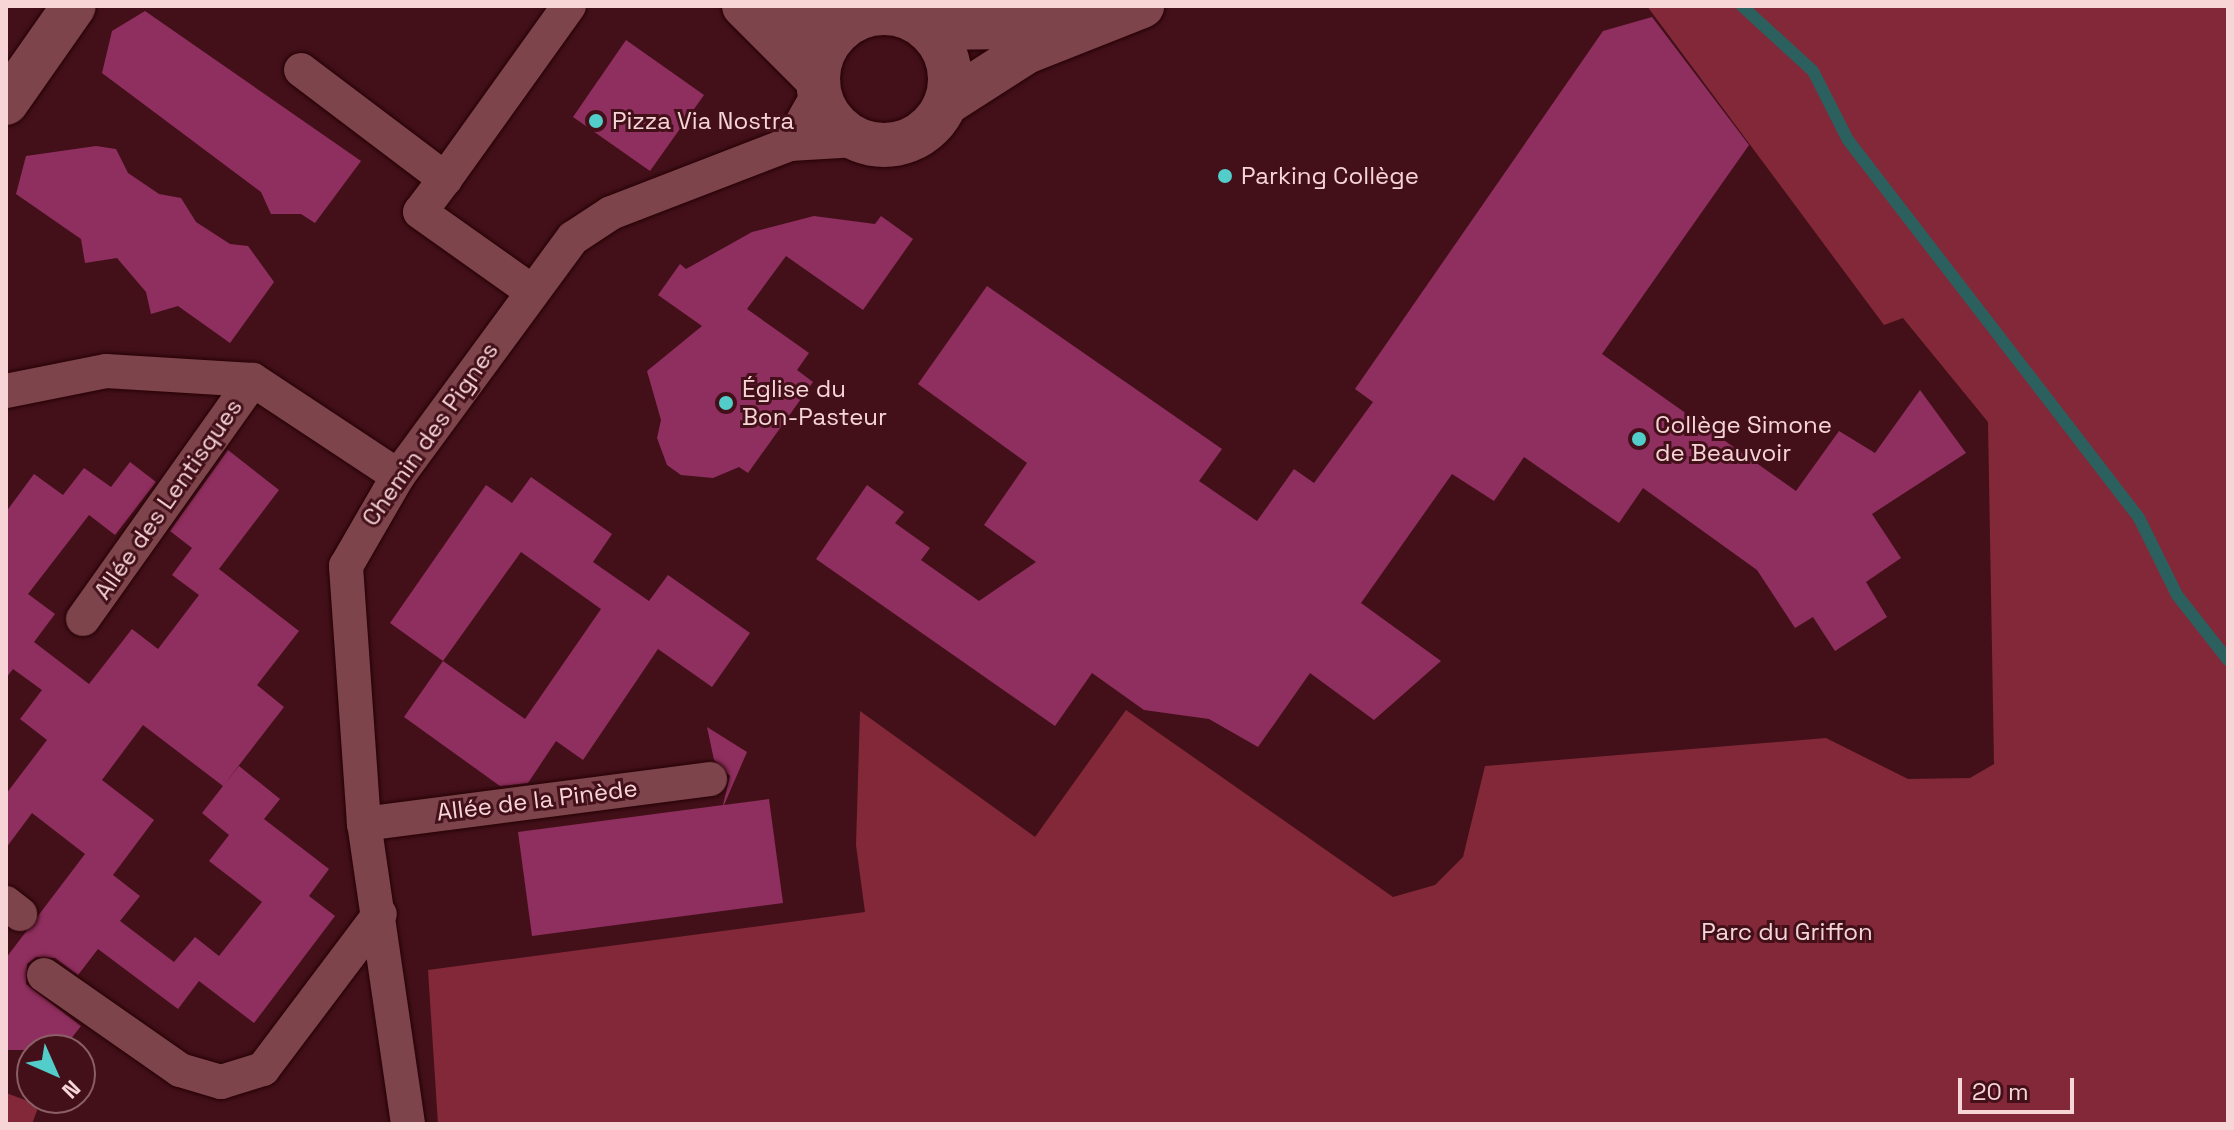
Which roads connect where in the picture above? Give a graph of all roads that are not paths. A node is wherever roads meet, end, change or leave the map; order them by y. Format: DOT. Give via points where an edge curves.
graph roads {
  1 [pos="74,6"];
  2 [pos="569,6"];
  3 [pos="744,6"];
  4 [pos="752,6"];
  5 [pos="1067,6"];
  6 [pos="1142,6"];
  7 [pos="844,26"];
  8 [pos="927,28"];
  9 [pos="301,70"];
  10 [pos="818,87"];
  11 [pos="6,103"];
  12 [pos="945,104"];
  13 [pos="857,140"];
  14 [pos="790,144"];
  15 [pos="445,179"];
  16 [pos="530,290"];
  17 [pos="253,380"];
  18 [pos="6,391"];
  19 [pos="398,476"];
  20 [pos="83,619"];
  21 [pos="710,779"];
  22 [pos="364,824"];
  23 [pos="380,914"];
  24 [pos="44,975"];
  25 [pos="408,1124"];
  1 -- 11 [label="street"];
  2 -- 15 [label="street"];
  3 -- 10 [label="street"];
  4 -- 7 [label="street"];
  5 -- 8 [label="street" via="1016,27"];
  6 -- 12 [label="street" via="1026,52"];
  7 -- 8 [label="street" via="886,12"];
  7 -- 10 [label="street" via="821,59"];
  8 -- 12 [label="street" via="949,63"];
  9 -- 15 [label="street"];
  10 -- 13 [label="street" via="839,128"];
  10 -- 14 [label="street"];
  12 -- 13 [label="street" via="919,135 899,144"];
  13 -- 14 [label="street, Chemin des Pignes"];
  14 -- 16 [label="street, Chemin des Pignes" via="611,213 573,238"];
  15 -- 16 [label="street" via="420,212"];
  16 -- 19 [label="street, Chemin des Pignes"];
  17 -- 18 [label="street" via="106,371"];
  17 -- 19 [label="street"];
  17 -- 20 [label="street, Allée des Lentisques"];
  19 -- 22 [label="street, Chemin des Pignes" via="346,566"];
  21 -- 22 [label="street, Allée de la Pinède"];
  22 -- 23 [label="street, Chemin des Pignes"];
  23 -- 24 [label="street" via="263,1069 221,1082 180,1070"];
  23 -- 25 [label="street, Chemin des Pignes"];
}
